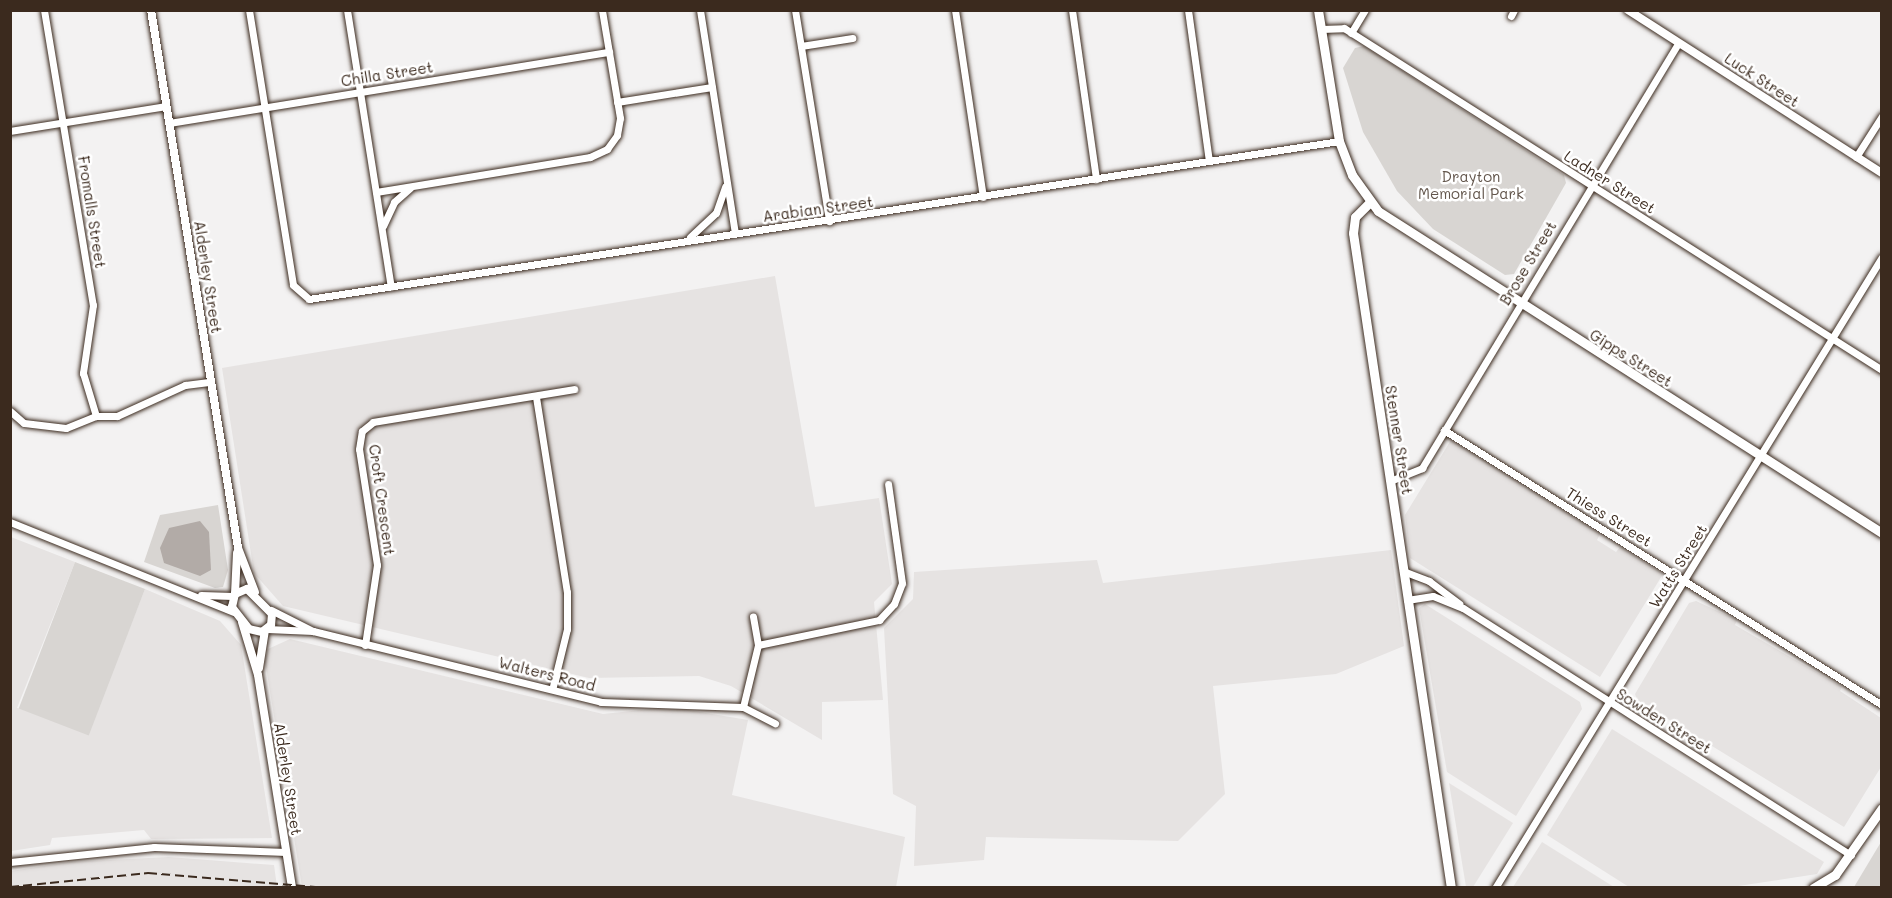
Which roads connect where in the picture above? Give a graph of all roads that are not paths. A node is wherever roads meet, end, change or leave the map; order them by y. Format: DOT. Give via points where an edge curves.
graph roads {
  1 [pos="44,10"];
  2 [pos="151,10"];
  3 [pos="249,10"];
  4 [pos="347,10"];
  5 [pos="602,10"];
  6 [pos="700,10"];
  7 [pos="795,10"];
  8 [pos="955,10"];
  9 [pos="1072,10"];
  10 [pos="1188,10"];
  11 [pos="1318,10"];
  12 [pos="1365,10"];
  13 [pos="1628,10"];
  14 [pos="1321,29"];
  15 [pos="1351,33"];
  16 [pos="852,38"];
  17 [pos="1678,43"];
  18 [pos="801,46"];
  19 [pos="609,52"];
  20 [pos="712,87"];
  21 [pos="360,92"];
  22 [pos="617,102"];
  23 [pos="166,106"];
  24 [pos="265,107"];
  25 [pos="1881,116"];
  26 [pos="63,122"];
  27 [pos="169,123"];
  28 [pos="10,131"];
  29 [pos="1339,141"];
  30 [pos="1856,157"];
  31 [pos="1209,161"];
  32 [pos="1881,173"];
  33 [pos="726,175"];
  34 [pos="1096,179"];
  35 [pos="1590,184"];
  36 [pos="418,185"];
  37 [pos="376,192"];
  38 [pos="983,197"];
  39 [pos="1370,202"];
  40 [pos="829,221"];
  41 [pos="382,231"];
  42 [pos="735,233"];
  43 [pos="682,240"];
  44 [pos="1881,257"];
  45 [pos="391,287"];
  46 [pos="1518,304"];
  47 [pos="1831,338"];
  48 [pos="1881,370"];
  49 [pos="211,382"];
  50 [pos="574,389"];
  51 [pos="536,397"];
  52 [pos="10,411"];
  53 [pos="96,416"];
  54 [pos="1444,430"];
  55 [pos="1761,457"];
  56 [pos="1390,482"];
  57 [pos="888,484"];
  58 [pos="10,522"];
  59 [pos="1881,533"];
  60 [pos="238,548"];
  61 [pos="1403,571"];
  62 [pos="1684,580"];
  63 [pos="255,592"];
  64 [pos="196,594"];
  65 [pos="234,595"];
  66 [pos="1407,600"];
  67 [pos="1463,608"];
  68 [pos="270,609"];
  69 [pos="234,612"];
  70 [pos="753,616"];
  71 [pos="243,622"];
  72 [pos="266,630"];
  73 [pos="313,631"];
  74 [pos="365,645"];
  75 [pos="758,645"];
  76 [pos="258,675"];
  77 [pos="553,686"];
  78 [pos="1609,702"];
  79 [pos="1881,705"];
  80 [pos="743,707"];
  81 [pos="775,723"];
  82 [pos="1881,808"];
  83 [pos="286,852"];
  84 [pos="1851,855"];
  85 [pos="10,862"];
  86 [pos="292,888"];
  87 [pos="1451,888"];
  88 [pos="1495,888"];
  89 [pos="1813,888"];
  1 -- 26 [label="street, Fromalls Street"];
  2 -- 23 [label="street, Alderley Street"];
  3 -- 24 [label="street"];
  4 -- 21 [label="street"];
  5 -- 19 [label="street"];
  6 -- 20 [label="street"];
  7 -- 18 [label="street"];
  8 -- 38 [label="street"];
  9 -- 34 [label="street"];
  10 -- 31 [label="street"];
  11 -- 14 [label="main road"];
  12 -- 15 [label="street"];
  13 -- 17 [label="street, Luck Street"];
  14 -- 15 [label="street, Ladner Street" via="1335,27"];
  14 -- 29 [label="main road"];
  15 -- 35 [label="street, Ladner Street"];
  16 -- 18 [label="street"];
  17 -- 30 [label="street, Luck Street"];
  17 -- 35 [label="street, Brose Street"];
  18 -- 40 [label="street"];
  19 -- 21 [label="street, Chilla Street"];
  19 -- 22 [label="street"];
  20 -- 22 [label="street"];
  20 -- 33 [label="street"];
  21 -- 24 [label="street, Chilla Street"];
  21 -- 37 [label="street"];
  22 -- 36 [label="street" via="617,135 596,155"];
  23 -- 26 [label="street"];
  23 -- 27 [label="street, Alderley Street"];
  24 -- 27 [label="street, Chilla Street"];
  24 -- 45 [label="street, Arabian Street" via="293,285 300,296"];
  25 -- 30 [label="street"];
  26 -- 28 [label="street"];
  26 -- 53 [label="street, Fromalls Street" via="93,305 83,373"];
  27 -- 49 [label="street, Alderley Street"];
  29 -- 31 [label="street, Arabian Street"];
  29 -- 39 [label="main road"];
  30 -- 32 [label="street, Luck Street"];
  31 -- 34 [label="street, Arabian Street"];
  33 -- 42 [label="street"];
  33 -- 43 [label="street" via="716,213"];
  34 -- 38 [label="street, Arabian Street"];
  35 -- 46 [label="street, Brose Street"];
  35 -- 47 [label="street, Ladner Street"];
  36 -- 37 [label="street"];
  36 -- 41 [label="street" via="394,202"];
  37 -- 41 [label="street"];
  38 -- 40 [label="street, Arabian Street"];
  39 -- 46 [label="main road, Gipps Street" via="1397,226"];
  39 -- 56 [label="main road, Stenner Street" via="1355,217 1353,233"];
  40 -- 42 [label="street, Arabian Street"];
  41 -- 45 [label="street"];
  42 -- 43 [label="street, Arabian Street"];
  43 -- 45 [label="street, Arabian Street"];
  44 -- 47 [label="street, Watts Street"];
  46 -- 54 [label="street, Brose Street"];
  46 -- 55 [label="main road, Gipps Street"];
  47 -- 48 [label="street, Ladner Street"];
  47 -- 55 [label="street, Watts Street"];
  49 -- 53 [label="street" via="171,391 117,416"];
  49 -- 60 [label="street, Alderley Street"];
  50 -- 51 [label="street, Croft Crescent"];
  51 -- 74 [label="street, Croft Crescent" via="373,422 362,430 359,449 377,565"];
  51 -- 77 [label="street" via="567,592 567,629"];
  52 -- 53 [label="street" via="42,428 78,426"];
  54 -- 56 [label="street, Brose Street" via="1416,474"];
  54 -- 62 [label="street, Thiess Street"];
  55 -- 59 [label="main road, Gipps Street"];
  55 -- 62 [label="street, Watts Street"];
  56 -- 61 [label="main road, Stenner Street"];
  57 -- 75 [label="street" via="902,583 894,604 879,620"];
  58 -- 64 [label="street"];
  60 -- 63 [label="street, Alderley Street"];
  60 -- 65 [label="street, Alderley Street"];
  61 -- 66 [label="main road, Stenner Street"];
  61 -- 67 [label="street, Sowden Street" via="1429,581"];
  62 -- 78 [label="street, Watts Street"];
  62 -- 79 [label="street, Thiess Street"];
  63 -- 65 [label="street" via="244,589"];
  63 -- 68 [label="street"];
  64 -- 65 [label="street"];
  64 -- 69 [label="street"];
  65 -- 69 [label="street"];
  66 -- 67 [label="street, Sowden Street" via="1432,596"];
  66 -- 87 [label="main road, Stenner Street"];
  67 -- 78 [label="street, Sowden Street"];
  68 -- 72 [label="street" via="273,620"];
  68 -- 73 [label="street, Walters Road"];
  69 -- 71 [label="street"];
  70 -- 75 [label="street"];
  71 -- 72 [label="street" via="251,631"];
  71 -- 76 [label="street, Alderley Street"];
  72 -- 73 [label="street, Walters Road"];
  72 -- 76 [label="street, Alderley Street"];
  73 -- 74 [label="street, Walters Road"];
  74 -- 77 [label="street, Walters Road"];
  75 -- 80 [label="street"];
  76 -- 83 [label="street, Alderley Street"];
  77 -- 80 [label="street, Walters Road" via="601,702"];
  78 -- 84 [label="street, Sowden Street"];
  78 -- 88 [label="street, Watts Street"];
  80 -- 81 [label="street, Walters Road"];
  82 -- 84 [label="main road"];
  83 -- 85 [label="street" via="154,847"];
  83 -- 86 [label="street, Alderley Street"];
  84 -- 89 [label="main road"];
}
